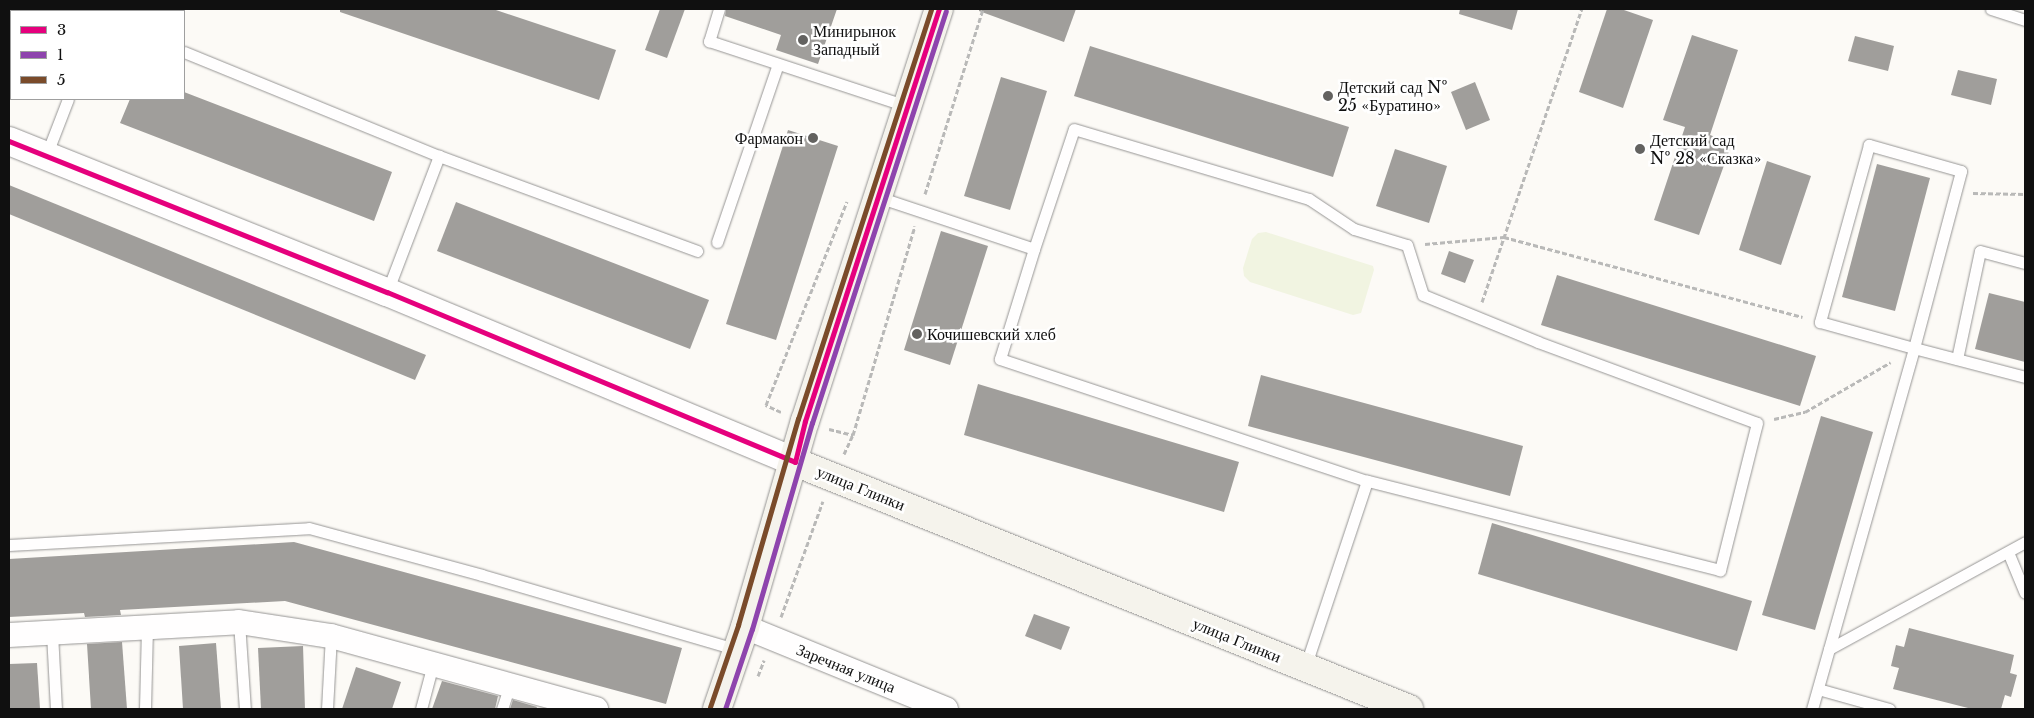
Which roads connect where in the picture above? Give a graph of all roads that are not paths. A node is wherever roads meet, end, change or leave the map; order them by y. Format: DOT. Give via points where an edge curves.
graph roads {
  1 [pos="719,9"];
  2 [pos="939,9"];
  3 [pos="1991,9"];
  4 [pos="2025,20"];
  5 [pos="185,52"];
  6 [pos="778,64"];
  7 [pos="68,100"];
  8 [pos="908,106"];
  9 [pos="9,141"];
  10 [pos="46,156"];
  11 [pos="439,156"];
  12 [pos="878,197"];
  13 [pos="717,242"];
  14 [pos="1034,250"];
  15 [pos="697,251"];
  16 [pos="2025,263"];
  17 [pos="387,292"];
  18 [pos="1914,348"];
  19 [pos="1957,359"];
  20 [pos="2025,377"];
  21 [pos="795,462"];
  22 [pos="1367,481"];
  23 [pos="2025,542"];
  24 [pos="9,546"];
  25 [pos="2008,552"];
  26 [pos="2025,593"];
  27 [pos="239,622"];
  28 [pos="147,627"];
  29 [pos="52,633"];
  30 [pos="9,635"];
  31 [pos="331,636"];
  32 [pos="742,638"];
  33 [pos="1829,649"];
  34 [pos="433,664"];
  35 [pos="1305,667"];
  36 [pos="510,685"];
  37 [pos="1818,689"];
  38 [pos="586,708"];
  39 [pos="56,709"];
  40 [pos="146,709"];
  41 [pos="245,709"];
  42 [pos="327,709"];
  43 [pos="421,709"];
  44 [pos="502,709"];
  45 [pos="716,709"];
  46 [pos="946,709"];
  47 [pos="1409,709"];
  48 [pos="1812,709"];
  49 [pos="1889,709"];
  1 -- 6 [label="lane" via="709,41"];
  2 -- 8 [label="main road"];
  3 -- 4 [label="lane"];
  5 -- 11 [label="lane"];
  6 -- 8 [label="lane"];
  6 -- 13 [label="lane"];
  7 -- 10 [label="lane"];
  8 -- 12 [label="main road"];
  9 -- 10 [label="street, улица Глинки"];
  10 -- 17 [label="street, улица Глинки"];
  11 -- 15 [label="lane"];
  11 -- 17 [label="lane"];
  12 -- 14 [label="lane"];
  12 -- 21 [label="main road" via="805,421"];
  14 -- 22 [label="lane" via="1000,359"];
  14 -- 22 [label="lane" via="1074,130 1309,199 1354,229 1407,245 1423,295 1756,423 1720,570"];
  16 -- 19 [label="lane" via="1980,251"];
  17 -- 21 [label="street, улица Глинки"];
  18 -- 18 [label="lane" via="1820,322 1869,145 1961,171"];
  18 -- 19 [label="lane"];
  18 -- 33 [label="lane"];
  19 -- 20 [label="lane"];
  21 -- 32 [label="main road"];
  21 -- 35 [label="main road, улица Глинки"];
  22 -- 35 [label="lane"];
  23 -- 25 [label="lane"];
  24 -- 32 [label="lane" via="310,528 482,575"];
  25 -- 26 [label="lane"];
  25 -- 33 [label="lane"];
  27 -- 28 [label="street"];
  27 -- 31 [label="street"];
  27 -- 41 [label="lane"];
  28 -- 29 [label="street"];
  28 -- 40 [label="lane"];
  29 -- 30 [label="street"];
  29 -- 39 [label="lane"];
  31 -- 34 [label="street"];
  31 -- 42 [label="lane"];
  32 -- 45 [label="main road"];
  32 -- 46 [label="street, Заречная улица" via="773,638"];
  33 -- 37 [label="lane"];
  34 -- 36 [label="street"];
  34 -- 43 [label="lane"];
  35 -- 47 [label="main road, улица Глинки"];
  36 -- 38 [label="street"];
  36 -- 44 [label="lane"];
  37 -- 48 [label="lane"];
  37 -- 49 [label="lane"];
}
